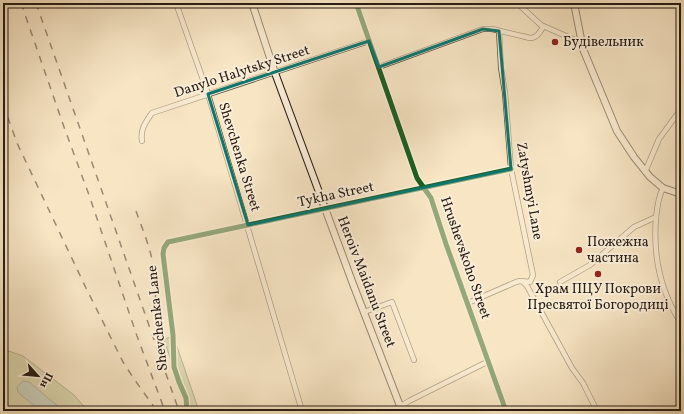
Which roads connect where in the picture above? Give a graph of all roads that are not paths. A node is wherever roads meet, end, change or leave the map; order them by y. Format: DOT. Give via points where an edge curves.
graph roads {
  1 [pos="176,3"];
  2 [pos="252,3"];
  3 [pos="356,3"];
  4 [pos="517,3"];
  5 [pos="574,3"];
  6 [pos="543,27"];
  7 [pos="499,30"];
  8 [pos="369,41"];
  9 [pos="582,43"];
  10 [pos="379,67"];
  11 [pos="276,73"];
  12 [pos="208,94"];
  13 [pos="681,109"];
  14 [pos="142,141"];
  15 [pos="511,169"];
  16 [pos="645,172"];
  17 [pos="424,188"];
  18 [pos="663,188"];
  19 [pos="681,194"];
  20 [pos="326,209"];
  21 [pos="656,217"];
  22 [pos="248,225"];
  23 [pos="166,244"];
  24 [pos="524,282"];
  25 [pos="560,282"];
  26 [pos="468,303"];
  27 [pos="364,312"];
  28 [pos="681,323"];
  29 [pos="414,360"];
  30 [pos="489,361"];
  31 [pos="401,409"];
  32 [pos="187,411"];
  33 [pos="302,411"];
  34 [pos="393,411"];
  35 [pos="506,411"];
  36 [pos="597,411"];
  1 -- 12 [label="street, Shevchenka Street"];
  2 -- 11 [label="street, Heroiv Maidanu Street"];
  3 -- 8 [label="street, Hrushevskoho Street"];
  4 -- 6 [label="street"];
  5 -- 9 [label="street"];
  6 -- 7 [label="street" via="534,38"];
  6 -- 9 [label="street"];
  7 -- 10 [label="street" via="483,30"];
  7 -- 15 [label="street, Zatyshmyi Lane"];
  8 -- 10 [label="street, Hrushevskoho Street"];
  8 -- 11 [label="street, Danylo Halytsky Street"];
  9 -- 16 [label="street" via="617,131"];
  10 -- 17 [label="street, Hrushevskoho Street" via="417,178"];
  11 -- 12 [label="street, Danylo Halytsky Street"];
  11 -- 20 [label="street, Heroiv Maidanu Street"];
  12 -- 14 [label="street, Danylo Halytsky Street" via="152,113 140,133"];
  12 -- 22 [label="street, Shevchenka Street"];
  13 -- 16 [label="street" via="659,139"];
  15 -- 17 [label="street, Tykha Street"];
  15 -- 24 [label="street, Zatyshmyi Lane" via="533,275 530,282"];
  16 -- 18 [label="street"];
  17 -- 20 [label="street, Tykha Street"];
  17 -- 26 [label="street, Hrushevskoho Street" via="431,198"];
  18 -- 19 [label="street"];
  18 -- 21 [label="street" via="659,195"];
  20 -- 22 [label="street, Tykha Street"];
  20 -- 27 [label="street, Heroiv Maidanu Street"];
  21 -- 25 [label="street" via="634,227 590,265"];
  21 -- 28 [label="street" via="655,240 660,279"];
  22 -- 23 [label="street, Tykha Street" via="172,240"];
  22 -- 33 [label="street, Shevchenka Street"];
  23 -- 32 [label="street, Shevchenka Lane" via="163,254 173,335 174,368 186,398"];
  24 -- 26 [label="street" via="516,282"];
  24 -- 36 [label="street"];
  26 -- 30 [label="street, Hrushevskoho Street"];
  27 -- 29 [label="street" via="392,302"];
  27 -- 31 [label="street, Heroiv Maidanu Street"];
  30 -- 31 [label="street"];
  30 -- 35 [label="street, Hrushevskoho Street"];
  31 -- 34 [label="street"];
}
